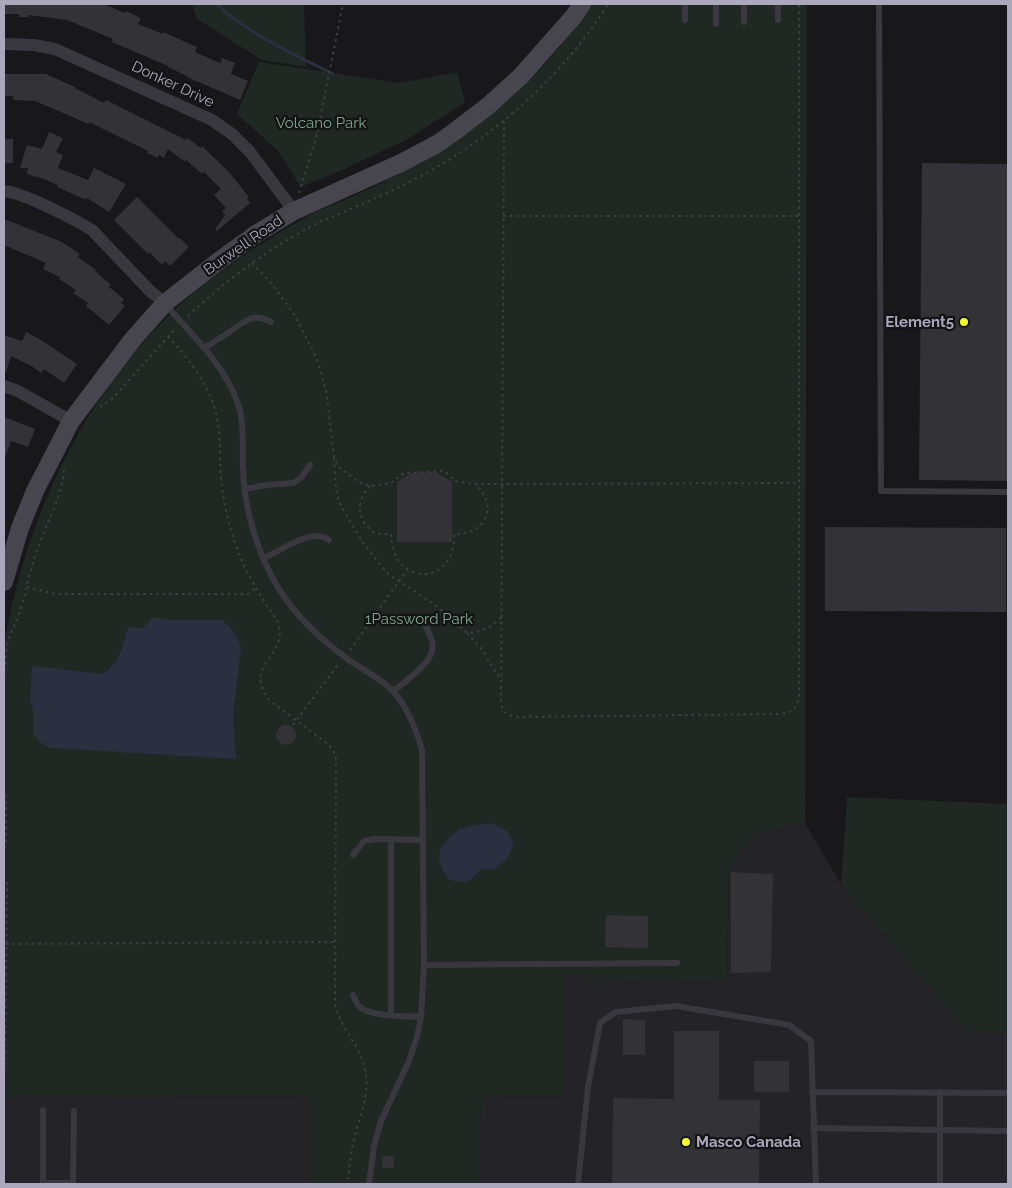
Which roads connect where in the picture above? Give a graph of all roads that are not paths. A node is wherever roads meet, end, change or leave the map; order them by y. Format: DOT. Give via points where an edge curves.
graph roads {
  1 [pos="582,4"];
  2 [pos="685,4"];
  3 [pos="716,4"];
  4 [pos="744,4"];
  5 [pos="778,4"];
  6 [pos="879,4"];
  7 [pos="685,20"];
  8 [pos="778,20"];
  9 [pos="744,22"];
  10 [pos="716,24"];
  11 [pos="4,44"];
  12 [pos="4,191"];
  13 [pos="294,211"];
  14 [pos="165,303"];
  15 [pos="271,322"];
  16 [pos="204,348"];
  17 [pos="4,386"];
  18 [pos="71,421"];
  19 [pos="310,465"];
  20 [pos="245,489"];
  21 [pos="1008,492"];
  22 [pos="329,540"];
  23 [pos="264,558"];
  24 [pos="5,572"];
  25 [pos="426,627"];
  26 [pos="393,691"];
  27 [pos="391,839"];
  28 [pos="423,840"];
  29 [pos="353,855"];
  30 [pos="677,963"];
  31 [pos="424,965"];
  32 [pos="353,995"];
  33 [pos="391,1015"];
  34 [pos="420,1017"];
  35 [pos="812,1092"];
  36 [pos="940,1092"];
  37 [pos="1008,1093"];
  38 [pos="43,1110"];
  39 [pos="74,1111"];
  40 [pos="813,1128"];
  41 [pos="940,1130"];
  42 [pos="1008,1131"];
  43 [pos="369,1184"];
  44 [pos="578,1184"];
  45 [pos="816,1184"];
  46 [pos="940,1184"];
  1 -- 13 [label="main road, Burwell Road" via="521,76 454,132 401,163"];
  2 -- 7 [label="lane"];
  3 -- 10 [label="lane"];
  4 -- 9 [label="lane"];
  5 -- 8 [label="lane"];
  6 -- 21 [label="lane" via="881,491"];
  11 -- 13 [label="street, Donker Drive" via="55,49 212,120 250,152"];
  12 -- 14 [label="street" via="28,198 92,230"];
  13 -- 14 [label="main road, Burwell Road" via="256,234"];
  14 -- 16 [label="lane"];
  14 -- 18 [label="main road, Burwell Road" via="133,339"];
  15 -- 16 [label="lane" via="263,317 252,318"];
  16 -- 20 [label="lane" via="222,371 238,404"];
  17 -- 18 [label="street"];
  18 -- 24 [label="main road, Burwell Road" via="35,491"];
  19 -- 20 [label="lane" via="293,484"];
  20 -- 23 [label="lane" via="252,524"];
  22 -- 23 [label="lane" via="320,535 310,536"];
  23 -- 26 [label="lane" via="272,577 308,626"];
  25 -- 26 [label="lane" via="432,638 432,651 416,672"];
  26 -- 28 [label="lane" via="412,721 422,750"];
  27 -- 28 [label="lane"];
  27 -- 29 [label="lane" via="364,842"];
  27 -- 33 [label="lane"];
  28 -- 31 [label="lane"];
  30 -- 31 [label="lane"];
  31 -- 34 [label="lane"];
  32 -- 33 [label="lane" via="365,1010"];
  33 -- 34 [label="lane"];
  34 -- 43 [label="lane" via="409,1061 374,1146"];
  35 -- 36 [label="lane"];
  35 -- 40 [label="lane"];
  35 -- 44 [label="lane" via="811,1040 789,1025 676,1006 616,1012 600,1023 588,1087"];
  36 -- 37 [label="lane"];
  36 -- 41 [label="lane"];
  38 -- 39 [label="lane" via="43,1183 73,1183"];
  40 -- 41 [label="lane"];
  40 -- 45 [label="lane"];
  41 -- 42 [label="lane"];
  41 -- 46 [label="lane"];
}
